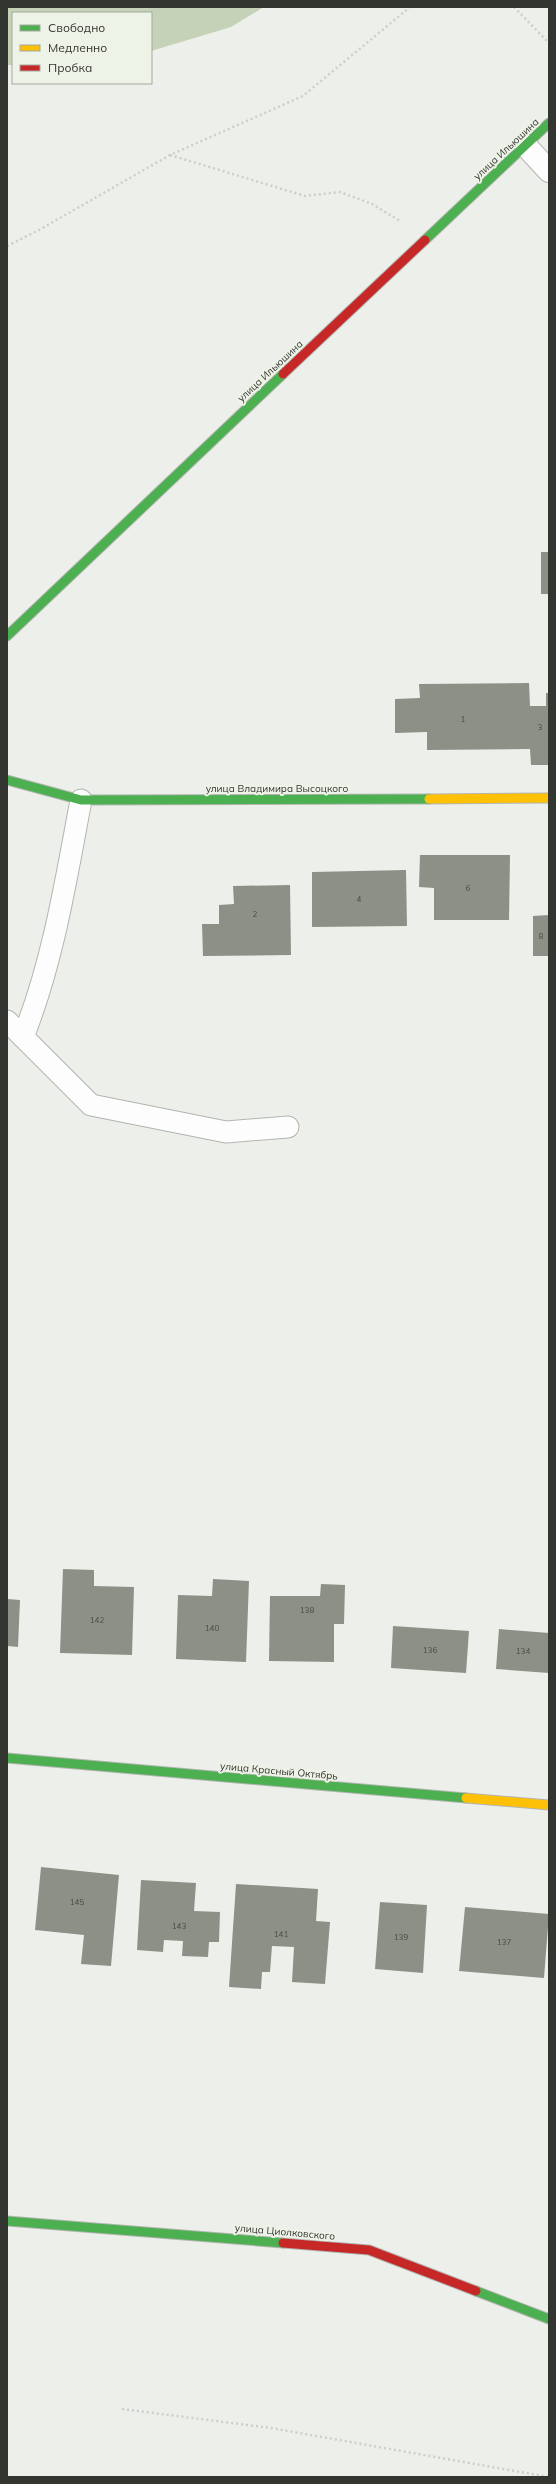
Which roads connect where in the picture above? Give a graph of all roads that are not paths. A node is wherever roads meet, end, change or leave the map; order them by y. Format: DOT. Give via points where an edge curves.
graph roads {
  1 [pos="549,123"];
  2 [pos="525,145"];
  3 [pos="549,171"];
  4 [pos="7,636"];
  5 [pos="7,780"];
  6 [pos="549,798"];
  7 [pos="81,800"];
  8 [pos="7,1021"];
  9 [pos="23,1037"];
  10 [pos="288,1127"];
  11 [pos="7,1758"];
  12 [pos="549,1805"];
  13 [pos="7,2221"];
  14 [pos="549,2320"];
  1 -- 2 [label="main road, улица Ильюшина"];
  2 -- 3 [label="street"];
  2 -- 4 [label="main road, улица Ильюшина"];
  5 -- 7 [label="main road, улица Владимира Высоцкого"];
  6 -- 7 [label="main road, улица Владимира Высоцкого"];
  7 -- 9 [label="lane" via="61,906"];
  8 -- 9 [label="lane"];
  9 -- 10 [label="lane" via="91,1105 226,1132"];
  11 -- 12 [label="main road, улица Красный Октябрь"];
  13 -- 14 [label="main road, улица Циолковского" via="369,2250"];
}
